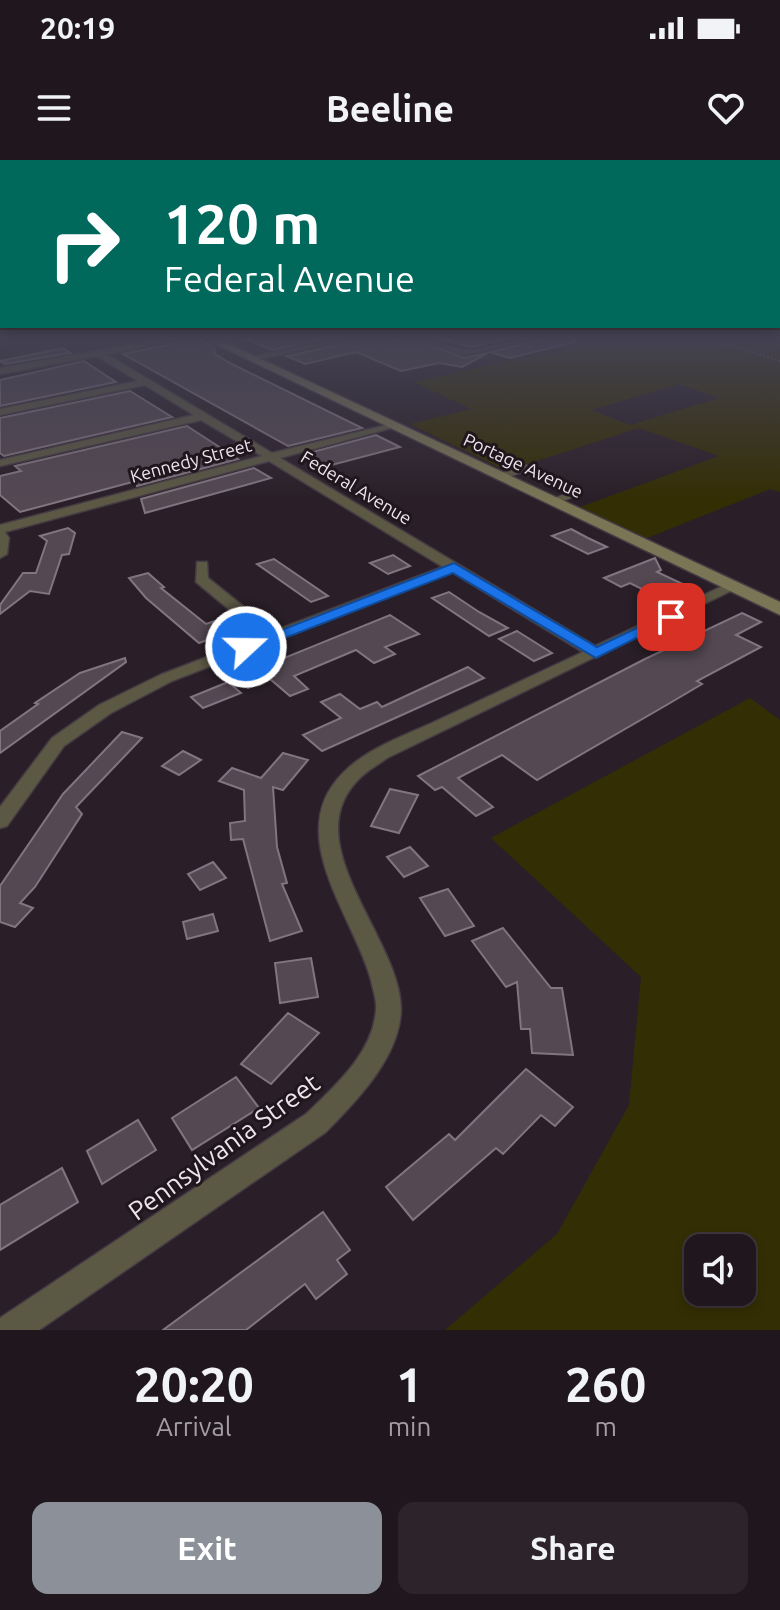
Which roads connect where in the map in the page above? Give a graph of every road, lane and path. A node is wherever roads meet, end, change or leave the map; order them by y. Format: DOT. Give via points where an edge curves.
graph roads {
  1 [pos="99,392"];
  2 [pos="162,392"];
  3 [pos="321,392"];
  4 [pos="0,412"];
  5 [pos="204,416"];
  6 [pos="391,425"];
  7 [pos="272,458"];
  8 [pos="0,463"];
  9 [pos="499,477"];
  10 [pos="553,502"];
  11 [pos="0,532"];
  12 [pos="0,554"];
  13 [pos="202,565"];
  14 [pos="454,567"];
  15 [pos="732,587"];
  16 [pos="780,609"];
  17 [pos="272,637"];
  18 [pos="596,653"];
  19 [pos="0,821"];
  20 [pos="11,1330"];
  1 -- 4 [label="street"];
  2 -- 5 [label="street, Federal Avenue"];
  3 -- 6 [label="street, Portage Avenue"];
  5 -- 7 [label="street, Federal Avenue"];
  5 -- 8 [label="street"];
  6 -- 7 [label="street, Kennedy Street"];
  6 -- 9 [label="street, Portage Avenue"];
  7 -- 11 [label="street, Kennedy Street"];
  7 -- 14 [label="street, Federal Avenue"];
  9 -- 10 [label="street, Portage Avenue"];
  9 -- 10 [label="lane" via="526,468 580,491"];
  10 -- 15 [label="street, Portage Avenue"];
  11 -- 12 [label="street"];
  13 -- 17 [label="street" via="201,579"];
  14 -- 17 [label="street"];
  14 -- 18 [label="street, Federal Avenue"];
  15 -- 16 [label="street, Portage Avenue"];
  15 -- 18 [label="street, Pennsylvania Street"];
  17 -- 19 [label="street" via="166,678 78,727 58,742"];
  18 -- 20 [label="street, Pennsylvania Street" via="381,754 347,780 328,817 330,857 377,955 389,1011 375,1053 348,1093 316,1123"];
}
